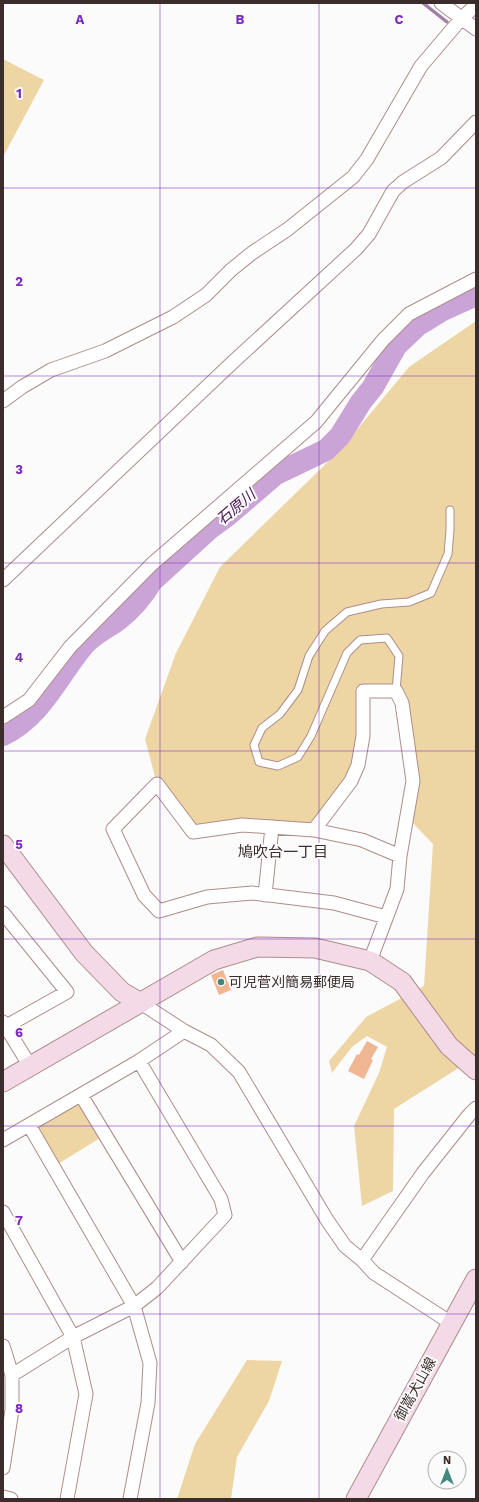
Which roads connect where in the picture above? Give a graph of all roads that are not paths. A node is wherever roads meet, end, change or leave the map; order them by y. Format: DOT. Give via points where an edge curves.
graph roads {
  1 [pos="441,3"];
  2 [pos="476,5"];
  3 [pos="461,19"];
  4 [pos="476,29"];
  5 [pos="476,122"];
  6 [pos="476,279"];
  7 [pos="3,401"];
  8 [pos="450,510"];
  9 [pos="3,580"];
  10 [pos="396,691"];
  11 [pos="3,717"];
  12 [pos="272,827"];
  13 [pos="314,830"];
  14 [pos="3,845"];
  15 [pos="400,856"];
  16 [pos="265,895"];
  17 [pos="3,913"];
  18 [pos="386,917"];
  19 [pos="370,961"];
  20 [pos="141,1003"];
  21 [pos="4,1026"];
  22 [pos="184,1031"];
  23 [pos="138,1061"];
  24 [pos="30,1066"];
  25 [pos="476,1070"];
  26 [pos="3,1082"];
  27 [pos="81,1095"];
  28 [pos="476,1108"];
  29 [pos="29,1125"];
  30 [pos="3,1140"];
  31 [pos="3,1212"];
  32 [pos="362,1260"];
  33 [pos="182,1262"];
  34 [pos="476,1279"];
  35 [pos="134,1306"];
  36 [pos="451,1323"];
  37 [pos="73,1337"];
  38 [pos="3,1346"];
  39 [pos="12,1375"];
  40 [pos="8,1409"];
  41 [pos="5,1445"];
  42 [pos="3,1468"];
  43 [pos="3,1497"];
  44 [pos="11,1499"];
  45 [pos="67,1499"];
  46 [pos="130,1499"];
  47 [pos="356,1499"];
  1 -- 3 [label="street"];
  2 -- 3 [label="street"];
  3 -- 4 [label="street"];
  3 -- 7 [label="street" via="421,66 367,159 353,177 252,253 206,295 174,317 105,351 51,370"];
  5 -- 9 [label="street" via="442,158 393,191 369,234 356,249"];
  6 -- 11 [label="street" via="409,314 383,340 316,422 152,564 70,647 29,700"];
  8 -- 10 [label="lane" via="448,554 431,593 409,602 381,604 348,612 325,631 309,656 298,690 280,714 262,728 254,745 259,762 278,766 298,757 311,736 348,653 360,640 387,638 399,656"];
  10 -- 13 [label="street" via="363,691 363,736 358,765 351,781"];
  10 -- 15 [label="street" via="402,703 413,781"];
  12 -- 13 [label="street"];
  12 -- 16 [label="street"];
  12 -- 16 [label="street" via="242,825 193,832 157,784 113,829 144,895 159,911 207,897 252,893"];
  13 -- 15 [label="street" via="362,840"];
  14 -- 20 [label="street" via="84,953 122,992"];
  15 -- 18 [label="street" via="397,889"];
  16 -- 18 [label="street" via="334,903"];
  17 -- 21 [label="street" via="67,992"];
  18 -- 19 [label="street"];
  19 -- 20 [label="street" via="314,948 257,947 214,960"];
  19 -- 25 [label="street" via="402,982 449,1046"];
  20 -- 22 [label="street"];
  20 -- 24 [label="street"];
  21 -- 24 [label="street"];
  22 -- 23 [label="street"];
  22 -- 32 [label="street" via="211,1045 239,1072 327,1220 345,1246"];
  23 -- 27 [label="street"];
  23 -- 33 [label="street" via="221,1199 225,1215"];
  24 -- 26 [label="street"];
  27 -- 29 [label="street"];
  27 -- 33 [label="street"];
  28 -- 32 [label="street" via="423,1173"];
  29 -- 30 [label="street"];
  29 -- 35 [label="street"];
  31 -- 37 [label="street"];
  32 -- 36 [label="street" via="374,1273"];
  33 -- 35 [label="street" via="157,1288"];
  34 -- 36 [label="street, 御嵩犬山線"];
  35 -- 37 [label="street"];
  35 -- 46 [label="street" via="150,1363 148,1403"];
  36 -- 47 [label="street, 御嵩犬山線"];
  37 -- 39 [label="street"];
  37 -- 45 [label="street" via="86,1394"];
  38 -- 39 [label="street"];
  39 -- 40 [label="street"];
  40 -- 41 [label="street"];
  41 -- 42 [label="street"];
  43 -- 44 [label="street"];
}
